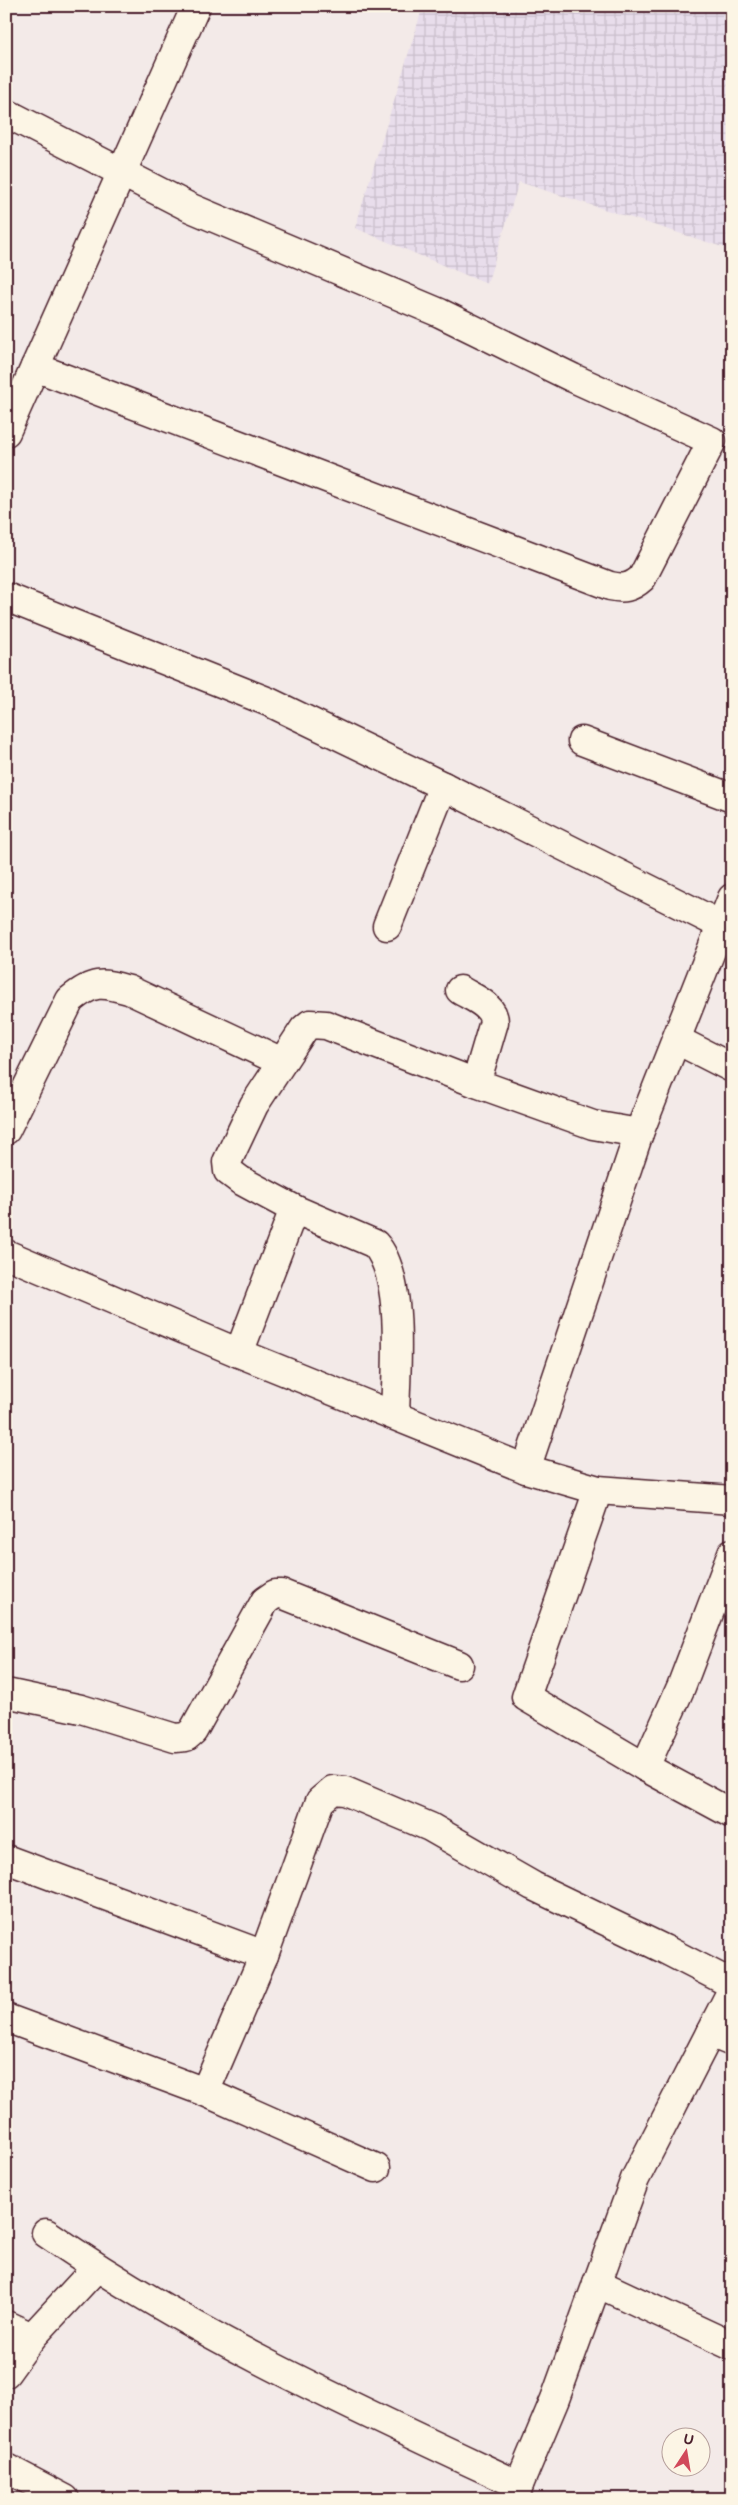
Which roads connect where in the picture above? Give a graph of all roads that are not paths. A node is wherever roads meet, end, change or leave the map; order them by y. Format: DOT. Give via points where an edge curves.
graph roads {
  1 [pos="196,6"];
  2 [pos="6,113"];
  3 [pos="121,172"];
  4 [pos="35,367"];
  5 [pos="13,400"];
  6 [pos="6,432"];
  7 [pos="722,445"];
  8 [pos="6,597"];
  9 [pos="582,741"];
  10 [pos="443,786"];
  11 [pos="732,798"];
  12 [pos="732,898"];
  13 [pos="721,925"];
  14 [pos="387,926"];
  15 [pos="460,990"];
  16 [pos="678,1040"];
  17 [pos="282,1062"];
  18 [pos="732,1068"];
  19 [pos="476,1083"];
  20 [pos="6,1130"];
  21 [pos="639,1133"];
  22 [pos="294,1209"];
  23 [pos="6,1254"];
  24 [pos="239,1353"];
  25 [pos="394,1415"];
  26 [pos="526,1469"];
  27 [pos="598,1490"];
  28 [pos="732,1500"];
  29 [pos="732,1553"];
  30 [pos="458,1665"];
  31 [pos="6,1693"];
  32 [pos="645,1767"];
  33 [pos="732,1814"];
  34 [pos="6,1859"];
  35 [pos="264,1956"];
  36 [pos="732,1984"];
  37 [pos="732,1990"];
  38 [pos="6,2018"];
  39 [pos="721,2037"];
  40 [pos="205,2092"];
  41 [pos="376,2168"];
  42 [pos="46,2233"];
  43 [pos="96,2268"];
  44 [pos="597,2283"];
  45 [pos="6,2325"];
  46 [pos="32,2337"];
  47 [pos="732,2346"];
  48 [pos="6,2374"];
  49 [pos="6,2468"];
  50 [pos="516,2492"];
  51 [pos="65,2499"];
  1 -- 3 [label="street"];
  2 -- 3 [label="street"];
  3 -- 4 [label="street"];
  3 -- 7 [label="street" via="191,208 440,313"];
  4 -- 5 [label="street"];
  4 -- 7 [label="street" via="370,497 622,588 635,585 642,578"];
  5 -- 6 [label="street"];
  8 -- 10 [label="street" via="269,702"];
  9 -- 11 [label="street"];
  10 -- 13 [label="street"];
  10 -- 14 [label="street"];
  12 -- 13 [label="street"];
  13 -- 16 [label="street"];
  15 -- 19 [label="street" via="494,1014"];
  16 -- 18 [label="street"];
  16 -- 21 [label="street"];
  17 -- 19 [label="street" via="304,1029 319,1023"];
  17 -- 20 [label="street" via="129,990 106,984 86,986 70,1000"];
  17 -- 22 [label="street" via="254,1105 227,1167 240,1180"];
  19 -- 21 [label="street" via="592,1124"];
  21 -- 26 [label="street"];
  22 -- 24 [label="street"];
  22 -- 25 [label="street" via="375,1244 386,1260 397,1331"];
  23 -- 24 [label="street"];
  24 -- 25 [label="street"];
  25 -- 26 [label="street"];
  26 -- 27 [label="street"];
  27 -- 28 [label="street"];
  27 -- 32 [label="street" via="526,1696"];
  29 -- 32 [label="street" via="681,1687"];
  30 -- 31 [label="street" via="282,1594 275,1594 265,1601 193,1731 186,1737 175,1738 81,1709"];
  32 -- 33 [label="street"];
  34 -- 35 [label="street"];
  35 -- 36 [label="street" via="320,1801 328,1793 338,1790 430,1827 533,1886"];
  35 -- 40 [label="street"];
  37 -- 39 [label="street"];
  38 -- 40 [label="street"];
  39 -- 44 [label="street" via="635,2179"];
  40 -- 41 [label="street"];
  42 -- 43 [label="street"];
  43 -- 46 [label="street"];
  43 -- 50 [label="street" via="188,2320"];
  44 -- 47 [label="street"];
  44 -- 50 [label="street" via="555,2399"];
  45 -- 46 [label="street"];
  46 -- 48 [label="street"];
  49 -- 51 [label="street"];
}
